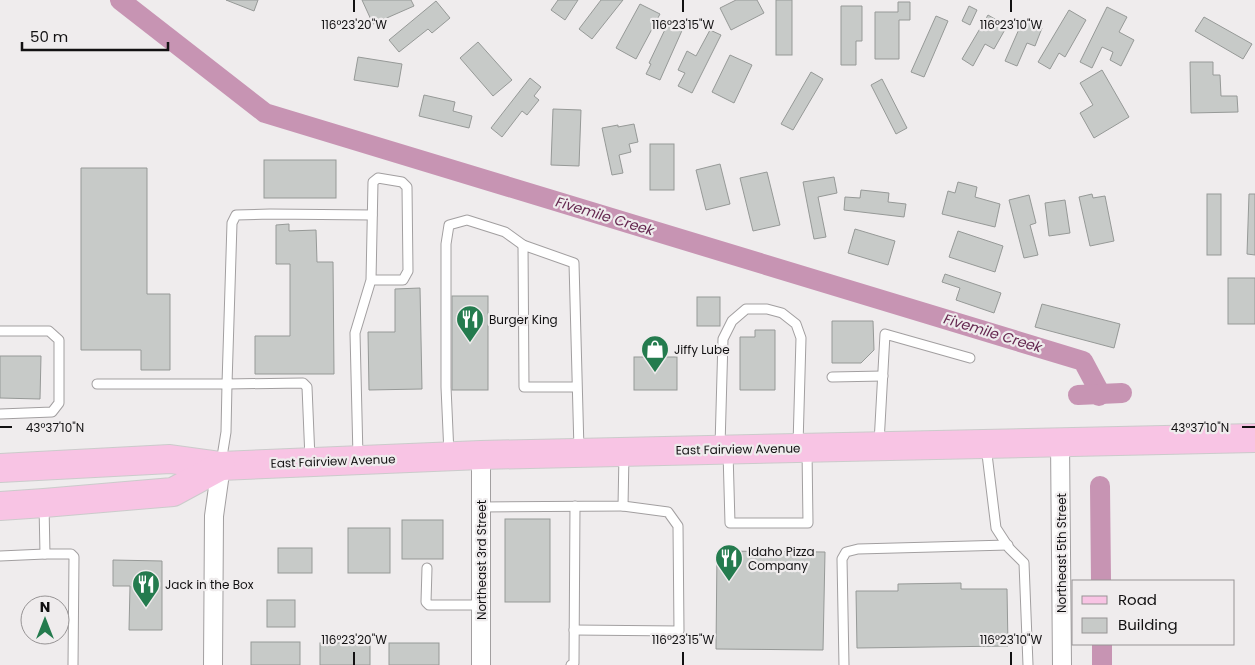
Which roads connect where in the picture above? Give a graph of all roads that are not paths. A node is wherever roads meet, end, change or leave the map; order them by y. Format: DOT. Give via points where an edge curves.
graph roads {
  1 [pos="372,215"];
  2 [pos="523,245"];
  3 [pos="371,280"];
  4 [pos="0,331"];
  5 [pos="970,358"];
  6 [pos="883,376"];
  7 [pos="832,377"];
  8 [pos="98,384"];
  9 [pos="227,384"];
  10 [pos="577,387"];
  11 [pos="0,414"];
  12 [pos="1255,438"];
  13 [pos="1060,441"];
  14 [pos="986,443"];
  15 [pos="879,446"];
  16 [pos="803,447"];
  17 [pos="724,449"];
  18 [pos="624,451"];
  19 [pos="579,452"];
  20 [pos="481,455"];
  21 [pos="449,456"];
  22 [pos="358,460"];
  23 [pos="310,462"];
  24 [pos="221,466"];
  25 [pos="0,468"];
  26 [pos="44,504"];
  27 [pos="0,506"];
  28 [pos="575,506"];
  29 [pos="623,506"];
  30 [pos="481,507"];
  31 [pos="1008,545"];
  32 [pos="44,554"];
  33 [pos="0,556"];
  34 [pos="427,568"];
  35 [pos="481,605"];
  36 [pos="574,630"];
  37 [pos="73,665"];
  38 [pos="213,665"];
  39 [pos="481,665"];
  40 [pos="572,665"];
  41 [pos="844,665"];
  42 [pos="1028,665"];
  43 [pos="1062,665"];
  1 -- 3 [label="lane"];
  1 -- 3 [label="lane" via="373,182 378,178 402,182 407,187 408,271 403,280"];
  1 -- 9 [label="lane" via="236,215 232,223"];
  2 -- 10 [label="lane" via="574,263"];
  2 -- 10 [label="lane" via="524,387"];
  2 -- 21 [label="lane" via="505,232 467,220 449,224 446,244"];
  3 -- 22 [label="lane" via="355,333"];
  4 -- 11 [label="lane" via="49,331 59,340 59,403 52,412"];
  5 -- 6 [label="lane" via="886,334"];
  6 -- 7 [label="lane"];
  6 -- 15 [label="lane"];
  8 -- 9 [label="lane"];
  9 -- 23 [label="lane" via="302,383 307,387"];
  9 -- 24 [label="lane" via="226,432"];
  10 -- 19 [label="lane"];
  12 -- 13 [label="main road, East Fairview Avenue"];
  13 -- 14 [label="main road, East Fairview Avenue"];
  13 -- 43 [label="street, Northeast 5th Street"];
  14 -- 15 [label="main road, East Fairview Avenue"];
  14 -- 31 [label="lane" via="996,528"];
  15 -- 16 [label="main road, East Fairview Avenue"];
  16 -- 17 [label="main road, East Fairview Avenue"];
  16 -- 17 [label="lane" via="808,523 730,523"];
  16 -- 17 [label="lane" via="801,338 796,324 782,313 760,309 746,310 732,320 722,339"];
  17 -- 18 [label="main road, East Fairview Avenue"];
  18 -- 19 [label="main road, East Fairview Avenue"];
  18 -- 29 [label="lane"];
  19 -- 20 [label="main road, East Fairview Avenue"];
  20 -- 21 [label="main road, East Fairview Avenue"];
  20 -- 30 [label="street, Northeast 3rd Street"];
  21 -- 22 [label="main road, East Fairview Avenue"];
  22 -- 23 [label="main road, East Fairview Avenue"];
  23 -- 24 [label="main road, East Fairview Avenue"];
  24 -- 25 [label="main road, East Fairview Avenue" via="170,459"];
  24 -- 26 [label="main road, East Fairview Avenue" via="173,492"];
  24 -- 38 [label="street" via="214,516"];
  26 -- 27 [label="main road, East Fairview Avenue"];
  26 -- 32 [label="lane"];
  28 -- 29 [label="lane"];
  28 -- 30 [label="lane"];
  28 -- 36 [label="lane"];
  29 -- 36 [label="lane" via="668,512 678,526 679,631"];
  30 -- 35 [label="street, Northeast 3rd Street"];
  31 -- 41 [label="lane" via="846,552 842,560"];
  31 -- 42 [label="lane" via="1024,563"];
  32 -- 33 [label="lane"];
  32 -- 37 [label="lane" via="70,554 74,557"];
  34 -- 35 [label="lane" via="426,602 429,605"];
  35 -- 39 [label="street, Northeast 3rd Street"];
  36 -- 40 [label="lane"];
}
